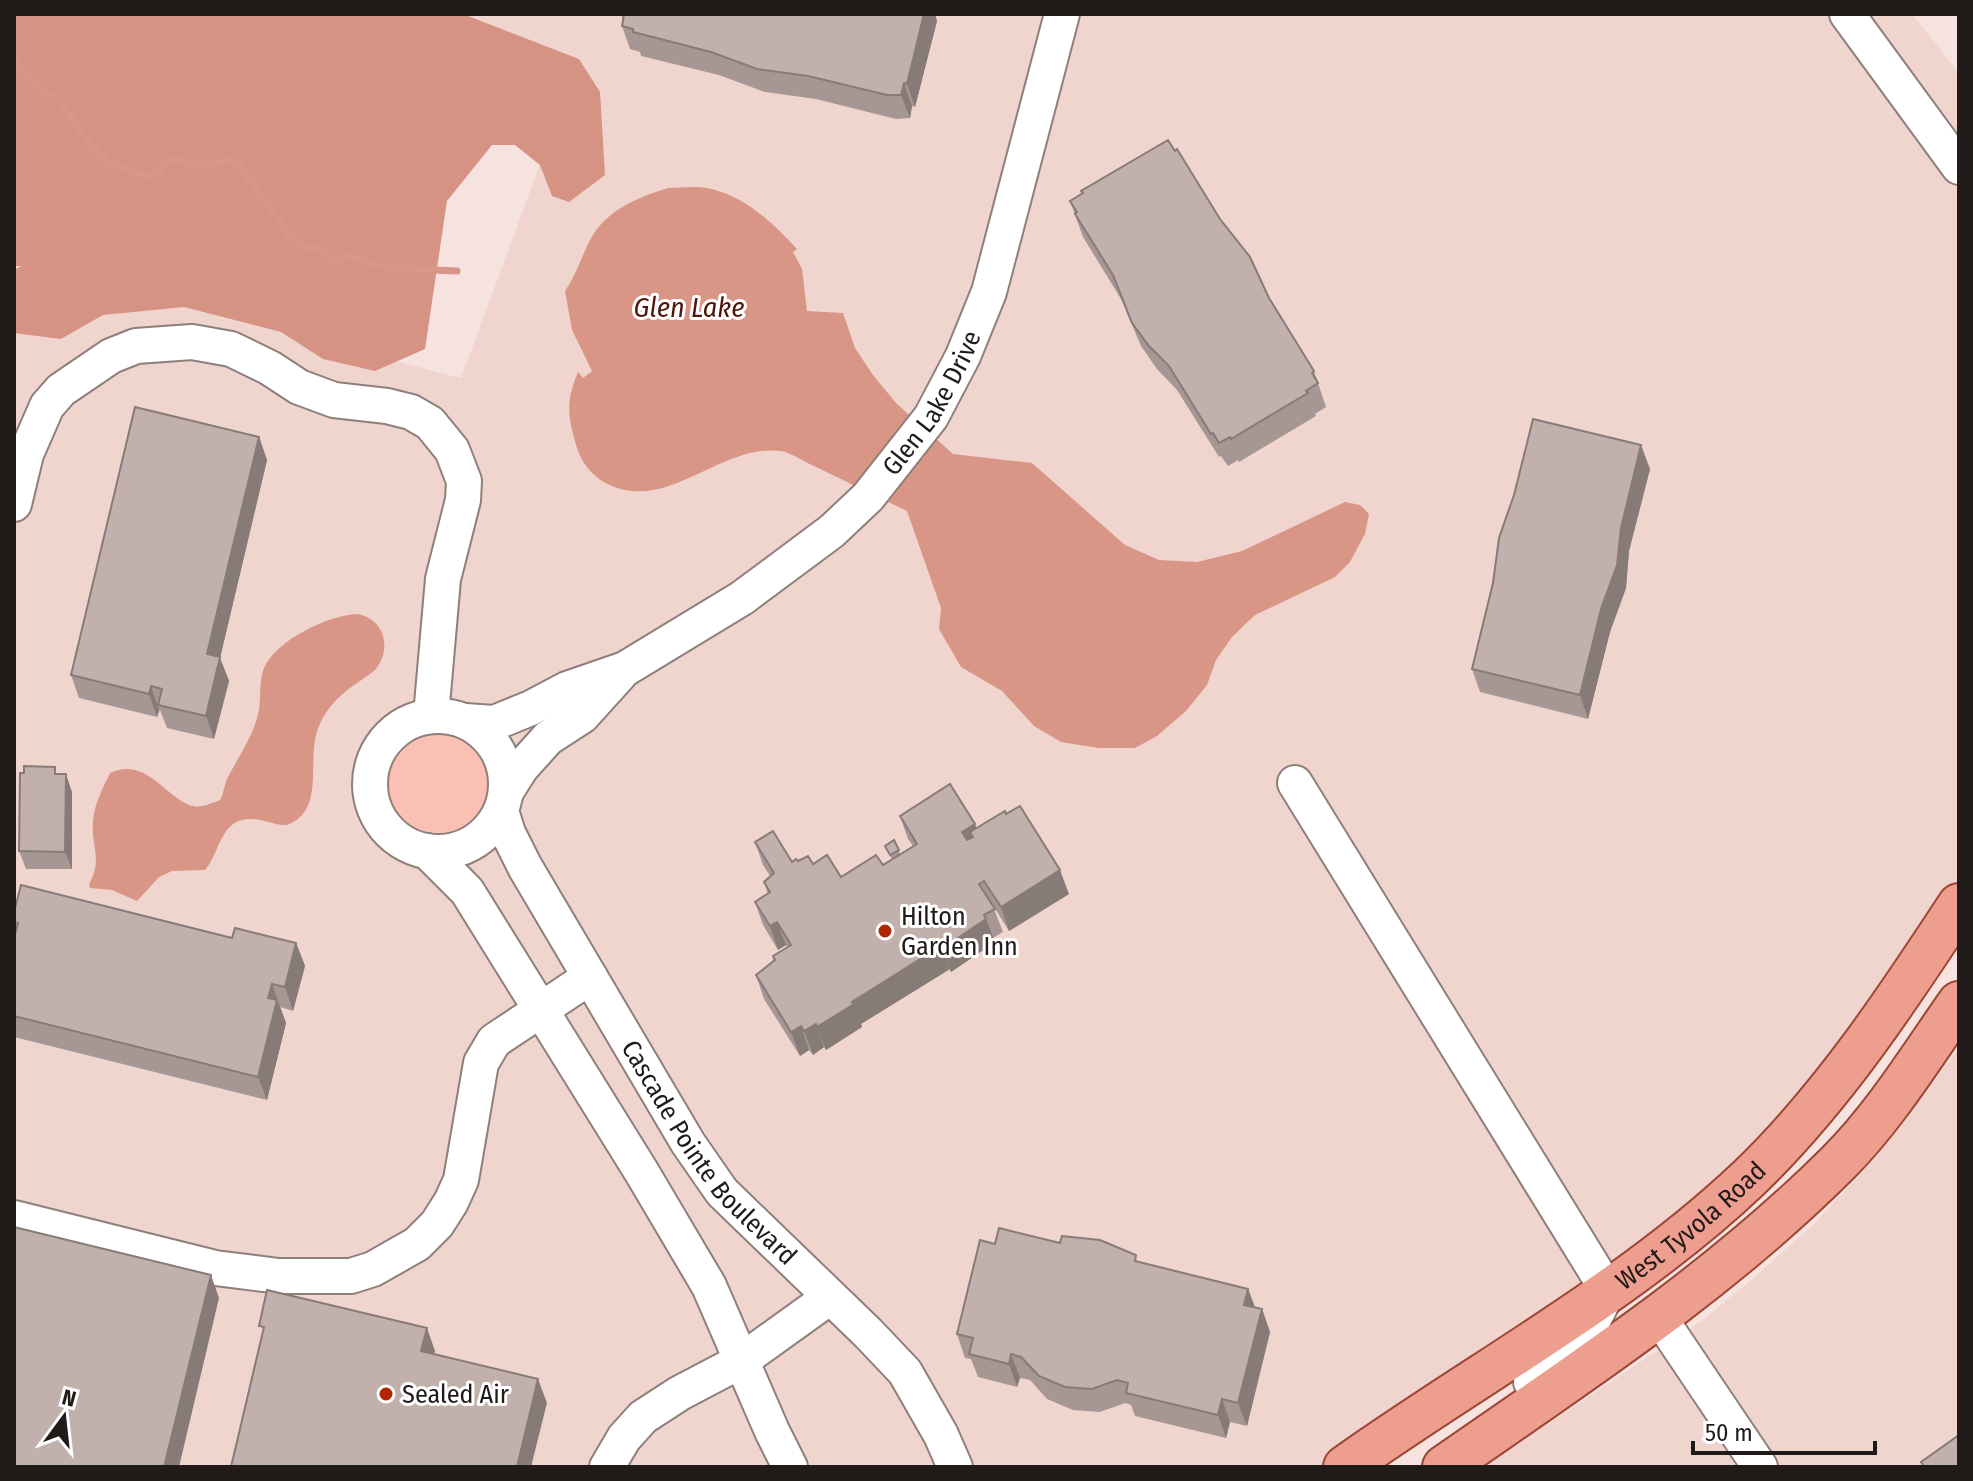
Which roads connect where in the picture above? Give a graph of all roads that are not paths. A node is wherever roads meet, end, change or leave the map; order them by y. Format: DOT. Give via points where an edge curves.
graph roads {
  1 [pos="1062,14"];
  2 [pos="1847,14"];
  3 [pos="1959,167"];
  4 [pos="14,504"];
  5 [pos="625,669"];
  6 [pos="431,716"];
  7 [pos="465,721"];
  8 [pos="1295,783"];
  9 [pos="504,800"];
  10 [pos="427,851"];
  11 [pos="1959,905"];
  12 [pos="590,977"];
  13 [pos="1959,1003"];
  14 [pos="540,1008"];
  15 [pos="1801,1124"];
  16 [pos="14,1218"];
  17 [pos="1608,1291"];
  18 [pos="830,1297"];
  19 [pos="1659,1317"];
  20 [pos="741,1361"];
  21 [pos="607,1467"];
  22 [pos="790,1467"];
  23 [pos="955,1467"];
  24 [pos="1345,1467"];
  25 [pos="1422,1467"];
  26 [pos="1444,1467"];
  27 [pos="1760,1467"];
  1 -- 5 [label="street, Glen Lake Drive" via="989,292 931,417 850,517 742,598"];
  2 -- 3 [label="street"];
  4 -- 6 [label="street" via="26,454 47,406 111,356 136,346 192,342 231,349 334,400 411,412 430,423 447,443 464,481 443,579"];
  5 -- 7 [label="street, Glen Lake Drive" via="494,723"];
  5 -- 9 [label="street, Glen Lake Drive" via="582,716 548,738 521,768"];
  6 -- 7 [label="street"];
  6 -- 10 [label="street" via="403,725 385,740 373,761 369,784 386,828"];
  7 -- 9 [label="street" via="497,749 505,769"];
  8 -- 17 [label="street"];
  9 -- 10 [label="street" via="490,829 473,843 451,851"];
  9 -- 12 [label="street, Cascade Pointe Boulevard" via="508,833"];
  10 -- 14 [label="street" via="467,891"];
  11 -- 15 [label="main road, West Tyvola Road" via="1859,1051"];
  12 -- 14 [label="street"];
  12 -- 18 [label="street, Cascade Pointe Boulevard" via="722,1192"];
  13 -- 19 [label="main road, West Tyvola Road" via="1840,1161 1704,1284"];
  14 -- 16 [label="street" via="486,1052 461,1180 437,1224 417,1244 373,1269 351,1276 279,1276 215,1268"];
  14 -- 20 [label="street" via="709,1286"];
  15 -- 17 [label="main road, West Tyvola Road" via="1694,1226"];
  15 -- 19 [label="main road" via="1774,1181 1664,1280"];
  17 -- 24 [label="main road, West Tyvola Road"];
  17 -- 25 [label="street" via="1585,1337 1565,1359 1443,1443"];
  18 -- 20 [label="street"];
  18 -- 23 [label="street, Cascade Pointe Boulevard" via="905,1372"];
  19 -- 26 [label="main road, West Tyvola Road"];
  19 -- 27 [label="street"];
  20 -- 21 [label="street" via="643,1417"];
  20 -- 22 [label="street"];
}
